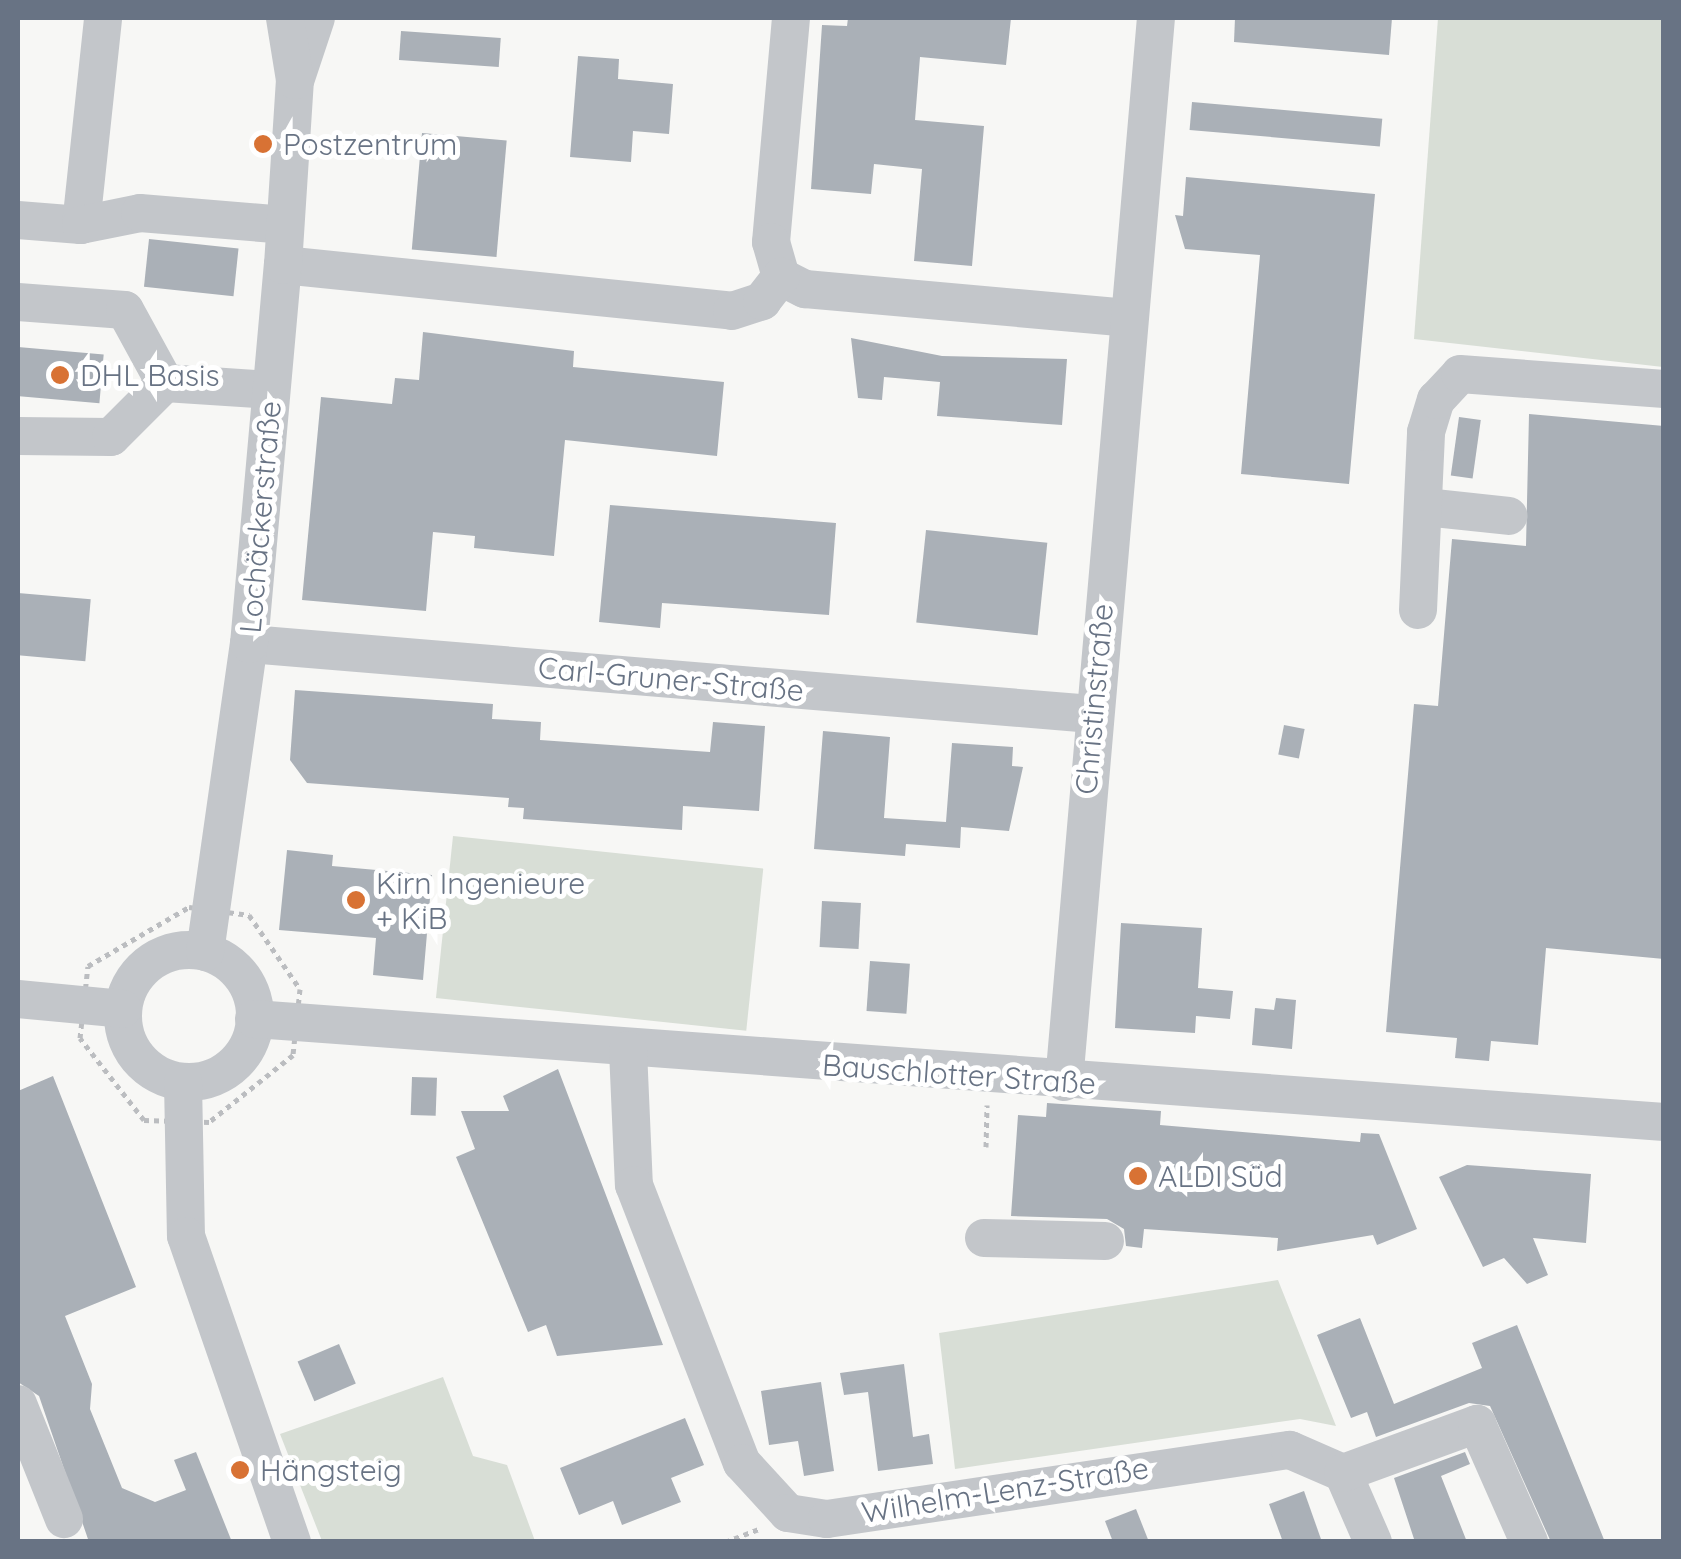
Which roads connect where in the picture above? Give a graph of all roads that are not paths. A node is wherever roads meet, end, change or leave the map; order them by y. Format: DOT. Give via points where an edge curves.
graph roads {
  1 [pos="103,18"];
  2 [pos="284,18"];
  3 [pos="316,18"];
  4 [pos="792,18"];
  5 [pos="1156,18"];
  6 [pos="295,80"];
  7 [pos="18,220"];
  8 [pos="81,225"];
  9 [pos="286,225"];
  10 [pos="283,265"];
  11 [pos="781,277"];
  12 [pos="18,302"];
  13 [pos="1128,318"];
  14 [pos="165,383"];
  15 [pos="1664,389"];
  16 [pos="271,390"];
  17 [pos="18,436"];
  18 [pos="1425,507"];
  19 [pos="1509,516"];
  20 [pos="1418,610"];
  21 [pos="249,644"];
  22 [pos="1092,714"];
  23 [pos="204,952"];
  24 [pos="18,999"];
  25 [pos="123,1009"];
  26 [pos="254,1019"];
  27 [pos="628,1050"];
  28 [pos="183,1082"];
  29 [pos="1064,1082"];
  30 [pos="1664,1122"];
  31 [pos="984,1238"];
  32 [pos="1105,1241"];
  33 [pos="18,1404"];
  34 [pos="1343,1473"];
  35 [pos="64,1519"];
  36 [pos="292,1542"];
  37 [pos="1372,1542"];
  38 [pos="1529,1542"];
  1 -- 8 [label="street"];
  2 -- 6 [label="street, Lochäckerstraße"];
  3 -- 6 [label="street, Lochäckerstraße"];
  4 -- 11 [label="street" via="771,242"];
  5 -- 13 [label="street, Christinstraße"];
  6 -- 9 [label="street, Lochäckerstraße"];
  7 -- 8 [label="street"];
  8 -- 9 [label="street" via="140,212"];
  9 -- 10 [label="street, Lochäckerstraße"];
  10 -- 11 [label="street" via="732,311 762,301"];
  10 -- 16 [label="street, Lochäckerstraße"];
  11 -- 13 [label="street" via="805,289"];
  12 -- 14 [label="street" via="125,310"];
  13 -- 22 [label="street, Christinstraße"];
  14 -- 16 [label="street"];
  14 -- 17 [label="street" via="111,438"];
  15 -- 18 [label="street" via="1460,374 1436,400 1426,432"];
  16 -- 21 [label="street, Lochäckerstraße"];
  18 -- 19 [label="street"];
  18 -- 20 [label="street"];
  21 -- 22 [label="street, Carl-Gruner-Straße"];
  21 -- 23 [label="street, Lochäckerstraße"];
  22 -- 29 [label="street, Christinstraße"];
  23 -- 25 [label="street" via="150,962"];
  23 -- 26 [label="street" via="244,980"];
  24 -- 25 [label="street"];
  25 -- 28 [label="street" via="140,1061"];
  26 -- 27 [label="street, Bauschlotter Straße"];
  26 -- 28 [label="street" via="232,1066"];
  27 -- 29 [label="street, Bauschlotter Straße"];
  27 -- 34 [label="street, Wilhelm-Lenz-Straße" via="634,1185 742,1463 788,1513 827,1519 1269,1449 1307,1451"];
  28 -- 36 [label="street" via="180,1182 199,1287"];
  29 -- 30 [label="street, Bauschlotter Straße"];
  31 -- 32 [label="street"];
  33 -- 35 [label="street"];
  34 -- 37 [label="street"];
  34 -- 38 [label="street" via="1478,1424"];
}
